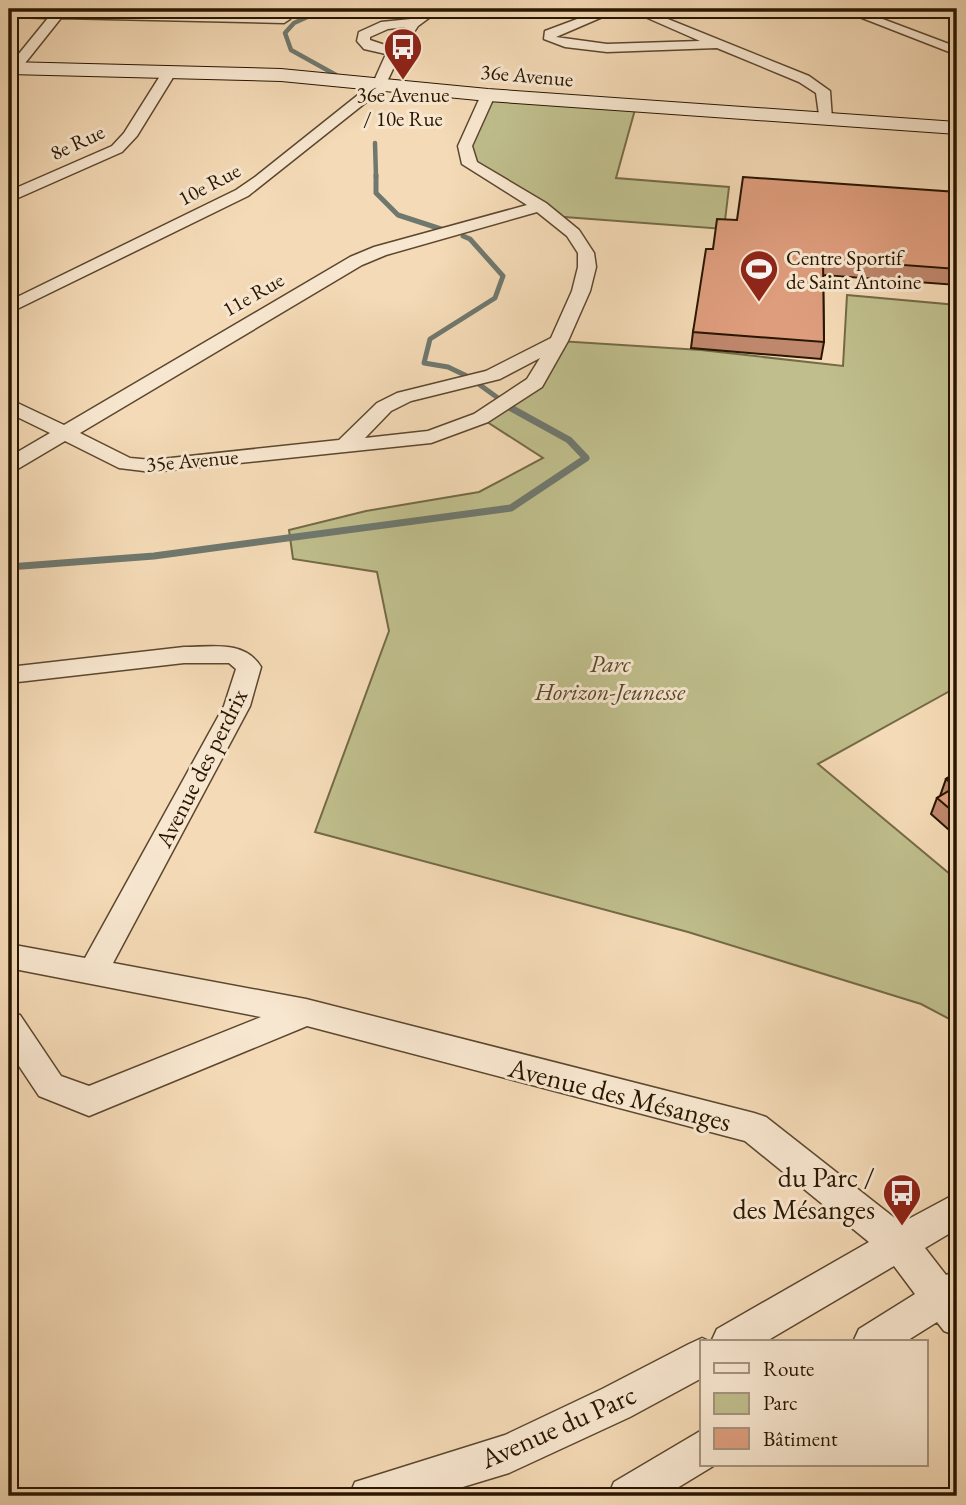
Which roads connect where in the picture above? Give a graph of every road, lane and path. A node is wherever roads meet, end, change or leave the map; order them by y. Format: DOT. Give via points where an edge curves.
graph roads {
  1 [pos="435,9"];
  2 [pos="615,9"];
  3 [pos="633,9"];
  4 [pos="845,9"];
  5 [pos="60,11"];
  6 [pos="9,13"];
  7 [pos="284,19"];
  8 [pos="414,23"];
  9 [pos="718,44"];
  10 [pos="957,51"];
  11 [pos="394,52"];
  12 [pos="10,70"];
  13 [pos="170,71"];
  14 [pos="379,85"];
  15 [pos="488,95"];
  16 [pos="825,119"];
  17 [pos="957,128"];
  18 [pos="9,197"];
  19 [pos="540,206"];
  20 [pos="9,308"];
  21 [pos="559,341"];
  22 [pos="9,405"];
  23 [pos="63,432"];
  24 [pos="348,444"];
  25 [pos="9,466"];
  26 [pos="9,675"];
  27 [pos="9,956"];
  28 [pos="93,972"];
  29 [pos="306,1013"];
  30 [pos="9,1025"];
  31 [pos="957,1210"];
  32 [pos="900,1245"];
  33 [pos="952,1301"];
  34 [pos="734,1340"];
  35 [pos="876,1340"];
  36 [pos="700,1358"];
  37 [pos="700,1451"];
  38 [pos="369,1496"];
  39 [pos="628,1496"];
  1 -- 8 [label="street, 10e Rue"];
  2 -- 9 [label="street" via="550,34 550,39 582,46"];
  3 -- 9 [label="street"];
  4 -- 10 [label="street"];
  5 -- 6 [label="street"];
  5 -- 7 [label="street"];
  5 -- 12 [label="street"];
  8 -- 11 [label="street, 10e Rue"];
  8 -- 11 [label="street, 10e Rue" via="385,25 364,34 363,41 369,46"];
  9 -- 16 [label="street" via="804,79 822,91"];
  11 -- 14 [label="street, 10e Rue"];
  12 -- 13 [label="street, 36e Avenue"];
  13 -- 14 [label="street, 36e Avenue"];
  13 -- 18 [label="street, 8e Rue" via="117,149"];
  14 -- 15 [label="street, 36e Avenue"];
  14 -- 20 [label="street, 10e Rue" via="242,193"];
  15 -- 16 [label="street, 36e Avenue"];
  15 -- 19 [label="street, 35e Avenue" via="465,146 470,164"];
  16 -- 17 [label="street, 36e Avenue"];
  19 -- 21 [label="street, 35e Avenue" via="573,233 586,253 581,291"];
  19 -- 23 [label="street, 11e Rue" via="356,261"];
  21 -- 24 [label="street" via="493,376 404,397 384,408"];
  21 -- 24 [label="street, 35e Avenue" via="535,383 481,418 431,437"];
  22 -- 23 [label="street, 35e Avenue"];
  23 -- 24 [label="street, 35e Avenue" via="126,464 152,466"];
  23 -- 25 [label="street, 11e Rue"];
  26 -- 28 [label="street, Avenue des perdrix" via="184,655 235,655 248,667 237,706"];
  27 -- 28 [label="street, Avenue des Mésanges"];
  28 -- 29 [label="street, Avenue des Mésanges"];
  29 -- 30 [label="street" via="89,1101 50,1086"];
  29 -- 32 [label="street, Avenue des Mésanges" via="754,1128"];
  31 -- 32 [label="street"];
  32 -- 33 [label="street, Avenue des Mésanges"];
  32 -- 34 [label="street"];
  33 -- 35 [label="street"];
  36 -- 38 [label="street, Avenue du Parc" via="509,1453"];
  37 -- 39 [label="street"];
}
